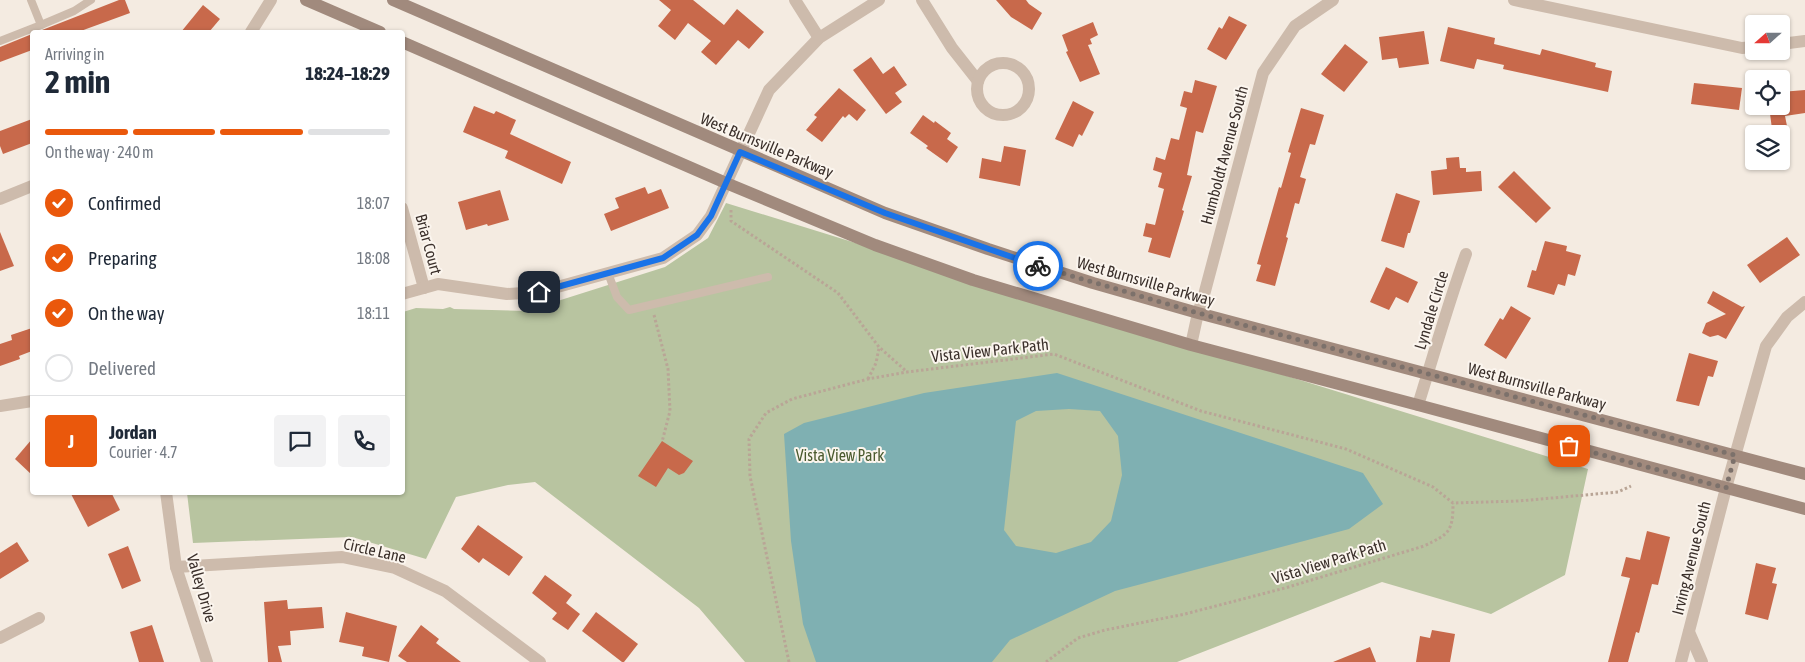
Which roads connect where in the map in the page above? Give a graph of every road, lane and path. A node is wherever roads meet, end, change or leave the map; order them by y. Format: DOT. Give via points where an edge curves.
graph roads {
  1 [pos="31,0"];
  2 [pos="91,0"];
  3 [pos="271,0"];
  4 [pos="306,0"];
  5 [pos="392,0"];
  6 [pos="796,0"];
  7 [pos="879,0"];
  8 [pos="922,0"];
  9 [pos="1333,0"];
  10 [pos="1514,0"];
  11 [pos="41,25"];
  12 [pos="253,30"];
  13 [pos="375,30"];
  14 [pos="819,38"];
  15 [pos="1805,40"];
  16 [pos="0,41"];
  17 [pos="1790,42"];
  18 [pos="405,43"];
  19 [pos="1745,48"];
  20 [pos="978,81"];
  21 [pos="740,152"];
  22 [pos="726,183"];
  23 [pos="30,187"];
  24 [pos="0,199"];
  25 [pos="731,210"];
  26 [pos="405,219"];
  27 [pos="1466,254"];
  28 [pos="608,273"];
  29 [pos="768,277"];
  30 [pos="424,288"];
  31 [pos="405,293"];
  32 [pos="1805,302"];
  33 [pos="652,304"];
  34 [pos="1198,313"];
  35 [pos="1191,345"];
  36 [pos="879,347"];
  37 [pos="907,372"];
  38 [pos="1428,374"];
  39 [pos="868,379"];
  40 [pos="30,401"];
  41 [pos="1418,405"];
  42 [pos="0,406"];
  43 [pos="662,442"];
  44 [pos="1735,455"];
  45 [pos="1805,474"];
  46 [pos="1631,486"];
  47 [pos="1726,488"];
  48 [pos="166,495"];
  49 [pos="1453,503"];
  50 [pos="1805,510"];
  51 [pos="176,567"];
  52 [pos="39,618"];
  53 [pos="1689,632"];
  54 [pos="0,638"];
  55 [pos="207,662"];
  56 [pos="540,662"];
  57 [pos="789,662"];
  58 [pos="1046,662"];
  59 [pos="1681,662"];
  60 [pos="1702,662"];
  1 -- 11 [label="lane"];
  2 -- 11 [label="lane"];
  3 -- 12 [label="street"];
  4 -- 13 [label="street"];
  5 -- 21 [label="street, West Burnsville Parkway"];
  6 -- 14 [label="street"];
  7 -- 14 [label="street"];
  8 -- 20 [label="street" via="952,48"];
  9 -- 34 [label="street, Humboldt Avenue South" via="1296,26 1263,73"];
  10 -- 19 [label="street"];
  11 -- 16 [label="lane"];
  14 -- 21 [label="street" via="769,90"];
  15 -- 17 [label="street"];
  18 -- 22 [label="street"];
  20 -- 20 [label="street" via="982,104 995,114 1019,110 1028,96 1027,78 1015,65 1006,62 989,66"];
  21 -- 22 [label="street"];
  21 -- 34 [label="street, West Burnsville Parkway" via="885,213 988,250"];
  22 -- 28 [label="street" via="711,216 697,235 663,258"];
  22 -- 35 [label="street" via="875,245 964,276"];
  23 -- 24 [label="street"];
  25 -- 36 [label="path" via="731,221 838,293"];
  26 -- 30 [label="street, Briar Court"];
  27 -- 38 [label="street, Lyndale Circle"];
  28 -- 30 [label="street" via="539,292 506,294 438,284"];
  28 -- 33 [label="lane" via="616,297 629,310"];
  29 -- 33 [label="lane"];
  30 -- 31 [label="street"];
  32 -- 44 [label="street, Irving Avenue South" via="1786,317 1766,346"];
  33 -- 43 [label="path" via="668,368 670,410"];
  34 -- 35 [label="street, Humboldt Avenue South"];
  34 -- 38 [label="street, West Burnsville Parkway"];
  35 -- 41 [label="street"];
  36 -- 37 [label="path"];
  36 -- 39 [label="path"];
  37 -- 39 [label="path, Vista View Park Path"];
  37 -- 49 [label="path, Vista View Park Path" via="1054,354 1201,411 1346,449 1433,487"];
  38 -- 41 [label="street, Lyndale Circle"];
  38 -- 44 [label="street, West Burnsville Parkway"];
  39 -- 57 [label="path, Vista View Park Path" via="792,399 766,413 749,439 750,476"];
  40 -- 42 [label="street"];
  41 -- 47 [label="street"];
  44 -- 45 [label="street, West Burnsville Parkway"];
  44 -- 47 [label="street, Irving Avenue South"];
  46 -- 49 [label="path" via="1618,492 1529,501"];
  47 -- 50 [label="street"];
  47 -- 53 [label="street, Irving Avenue South"];
  48 -- 51 [label="street, Valley Drive"];
  49 -- 58 [label="path, Vista View Park Path" via="1453,520 1445,536 1424,546 1285,588 1078,638"];
  51 -- 55 [label="street, Valley Drive"];
  51 -- 56 [label="street, Circle Lane" via="342,557 395,568 445,590"];
  52 -- 54 [label="street"];
  53 -- 59 [label="street, Irving Avenue South"];
  53 -- 60 [label="street"];
}
